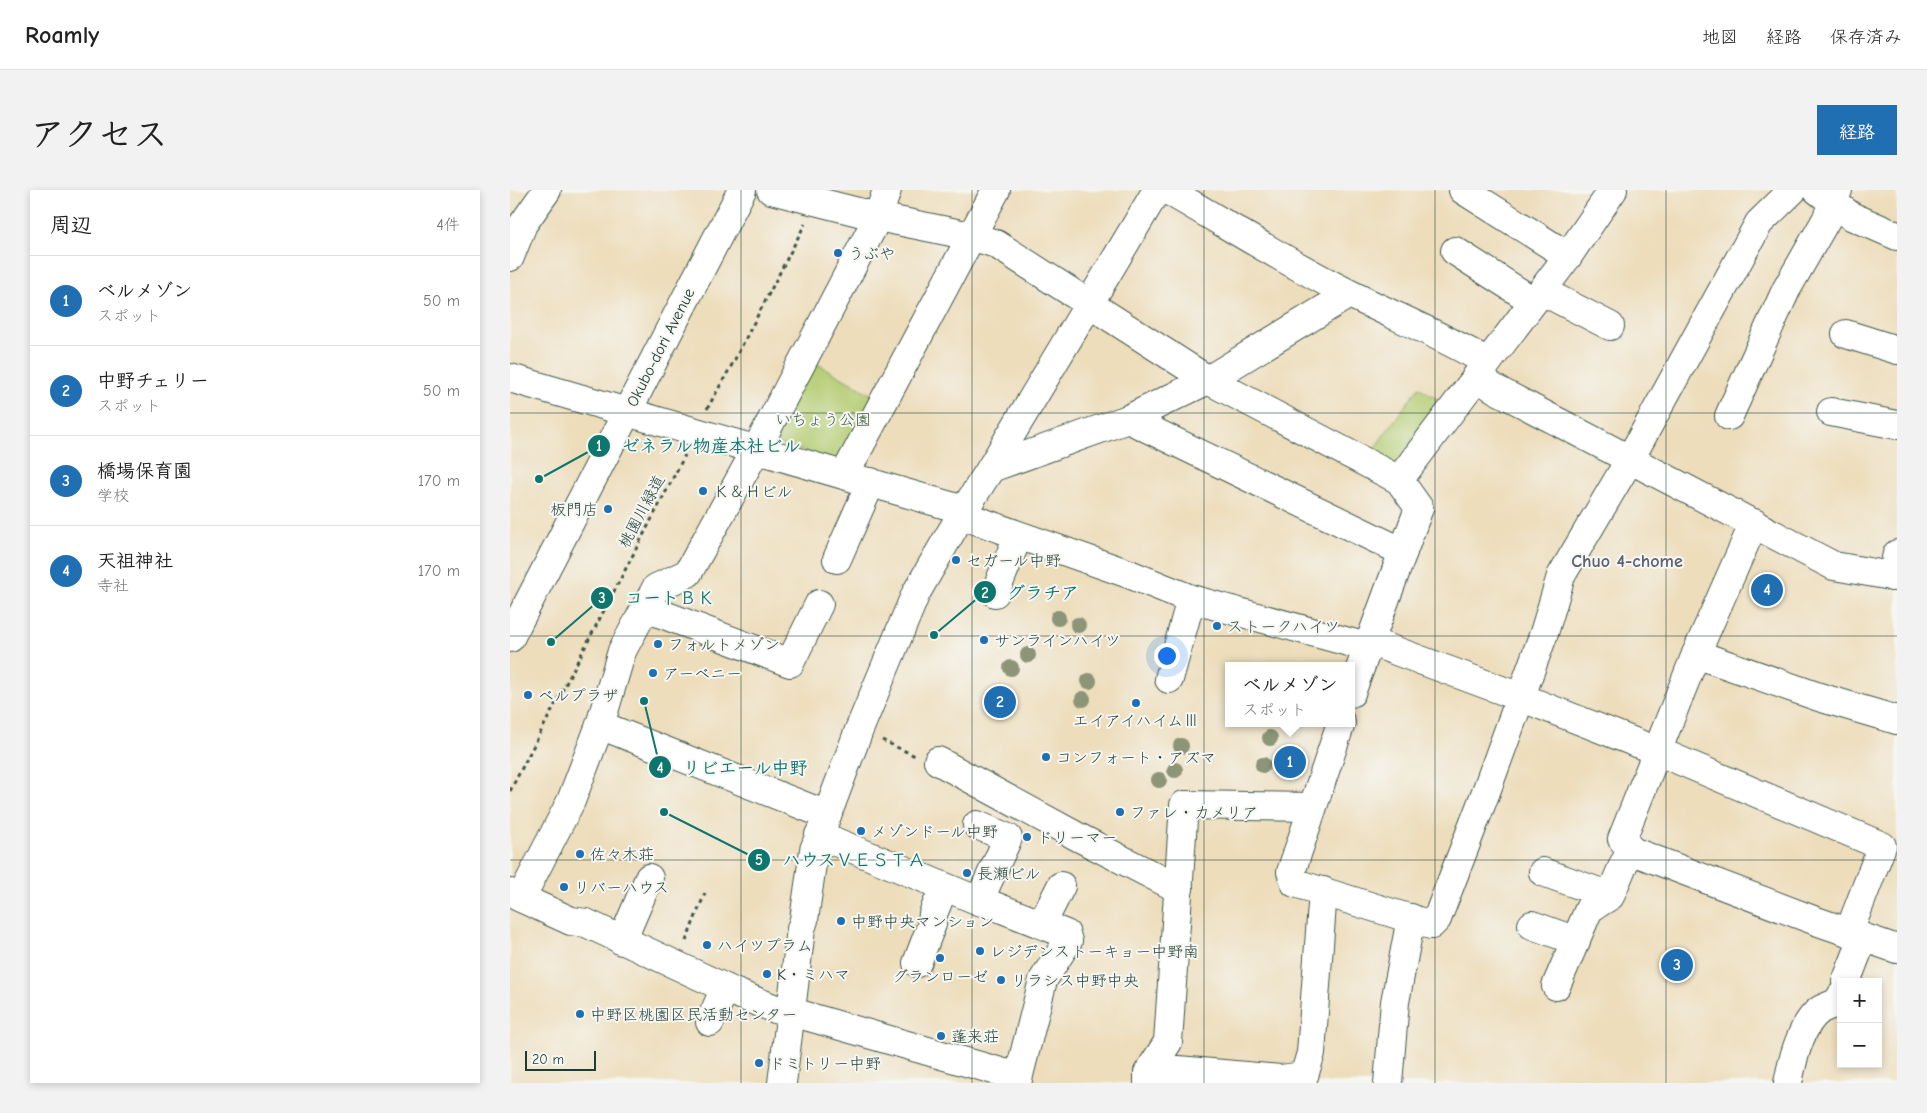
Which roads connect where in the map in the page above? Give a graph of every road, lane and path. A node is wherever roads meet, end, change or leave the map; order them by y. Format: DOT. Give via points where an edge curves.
graph roads {
  1 [pos="547,190"];
  2 [pos="742,190"];
  3 [pos="771,190"];
  4 [pos="887,190"];
  5 [pos="996,190"];
  6 [pos="1157,190"];
  7 [pos="1167,190"];
  8 [pos="1613,190"];
  9 [pos="1793,190"];
  10 [pos="1466,191"];
  11 [pos="1830,195"];
  12 [pos="817,202"];
  13 [pos="878,218"];
  14 [pos="971,236"];
  15 [pos="1897,236"];
  16 [pos="1455,251"];
  17 [pos="1568,256"];
  18 [pos="510,257"];
  19 [pos="1349,294"];
  20 [pos="1538,296"];
  21 [pos="1088,304"];
  22 [pos="1610,326"];
  23 [pos="1846,334"];
  24 [pos="1897,350"];
  25 [pos="1481,370"];
  26 [pos="510,378"];
  27 [pos="1208,380"];
  28 [pos="1831,412"];
  29 [pos="626,413"];
  30 [pos="1729,416"];
  31 [pos="1128,419"];
  32 [pos="1897,425"];
  33 [pos="695,432"];
  34 [pos="756,450"];
  35 [pos="1630,458"];
  36 [pos="991,468"];
  37 [pos="845,474"];
  38 [pos="1399,480"];
  39 [pos="871,482"];
  40 [pos="964,510"];
  41 [pos="1754,523"];
  42 [pos="1018,536"];
  43 [pos="1403,552"];
  44 [pos="836,559"];
  45 [pos="1895,570"];
  46 [pos="995,592"];
  47 [pos="1191,599"];
  48 [pos="819,604"];
  49 [pos="646,608"];
  50 [pos="510,638"];
  51 [pos="1368,644"];
  52 [pos="1696,654"];
  53 [pos="1179,672"];
  54 [pos="1355,681"];
  55 [pos="1520,697"];
  56 [pos="1897,720"];
  57 [pos="600,725"];
  58 [pos="1340,727"];
  59 [pos="859,730"];
  60 [pos="1658,752"];
  61 [pos="938,761"];
  62 [pos="510,792"];
  63 [pos="1312,807"];
  64 [pos="823,825"];
  65 [pos="977,825"];
  66 [pos="1632,851"];
  67 [pos="1543,872"];
  68 [pos="649,878"];
  69 [pos="1061,886"];
  70 [pos="944,887"];
  71 [pos="1178,889"];
  72 [pos="1323,892"];
  73 [pos="705,893"];
  74 [pos="515,895"];
  75 [pos="1610,896"];
  76 [pos="979,901"];
  77 [pos="1411,918"];
  78 [pos="1042,924"];
  79 [pos="1532,925"];
  80 [pos="1856,935"];
  81 [pos="622,941"];
  82 [pos="1576,941"];
  83 [pos="1897,949"];
  84 [pos="917,963"];
  85 [pos="676,966"];
  86 [pos="1847,978"];
  87 [pos="1556,986"];
  88 [pos="725,988"];
  89 [pos="1837,1002"];
  90 [pos="792,1012"];
  91 [pos="710,1022"];
  92 [pos="1148,1078"];
  93 [pos="1018,1080"];
  94 [pos="782,1083"];
  95 [pos="1388,1083"];
  96 [pos="1788,1083"];
  1 -- 18 [label="street" via="524,224"];
  2 -- 29 [label="street, Okubo-dori Avenue"];
  3 -- 12 [label="street"];
  4 -- 13 [label="street"];
  5 -- 14 [label="street"];
  6 -- 21 [label="street"];
  7 -- 19 [label="street"];
  8 -- 17 [label="street"];
  9 -- 35 [label="street" via="1759,223"];
  10 -- 17 [label="street"];
  11 -- 15 [label="street" via="1851,216"];
  11 -- 30 [label="street"];
  12 -- 13 [label="street"];
  12 -- 33 [label="path, 桃園川緑道"];
  13 -- 14 [label="street"];
  13 -- 34 [label="street"];
  14 -- 21 [label="street" via="996,244"];
  14 -- 37 [label="street"];
  16 -- 20 [label="street"];
  17 -- 20 [label="street"];
  19 -- 25 [label="street" via="1457,345"];
  19 -- 27 [label="street"];
  20 -- 22 [label="street"];
  20 -- 25 [label="street"];
  21 -- 27 [label="street"];
  21 -- 36 [label="street"];
  23 -- 24 [label="street"];
  25 -- 35 [label="street" via="1496,390"];
  25 -- 38 [label="street"];
  26 -- 29 [label="street"];
  27 -- 31 [label="street"];
  27 -- 38 [label="street"];
  28 -- 32 [label="street"];
  29 -- 33 [label="street"];
  29 -- 50 [label="street, Okubo-dori Avenue"];
  31 -- 36 [label="street"];
  31 -- 43 [label="street"];
  33 -- 34 [label="street"];
  33 -- 62 [label="path, 桃園川緑道"];
  34 -- 37 [label="street"];
  34 -- 49 [label="street" via="688,573 656,588"];
  35 -- 41 [label="street"];
  35 -- 55 [label="street" via="1561,576"];
  36 -- 40 [label="street"];
  37 -- 39 [label="street"];
  38 -- 43 [label="street" via="1419,508"];
  39 -- 40 [label="street"];
  39 -- 44 [label="street"];
  40 -- 42 [label="street" via="973,519"];
  40 -- 59 [label="street" via="916,593"];
  41 -- 45 [label="street" via="1834,566"];
  41 -- 52 [label="street"];
  42 -- 46 [label="street"];
  42 -- 47 [label="street"];
  43 -- 51 [label="street"];
  47 -- 51 [label="street"];
  47 -- 53 [label="street"];
  48 -- 49 [label="street" via="790,662"];
  49 -- 57 [label="street" via="622,651"];
  51 -- 54 [label="street"];
  51 -- 55 [label="street"];
  52 -- 56 [label="street"];
  52 -- 60 [label="street"];
  55 -- 60 [label="street"];
  55 -- 77 [label="street" via="1437,919 1431,925"];
  57 -- 64 [label="street"];
  57 -- 74 [label="street" via="571,801"];
  58 -- 63 [label="street"];
  59 -- 61 [label="path" via="926,761"];
  59 -- 64 [label="street"];
  60 -- 66 [label="street" via="1622,839"];
  60 -- 80 [label="street" via="1882,846"];
  61 -- 71 [label="street"];
  63 -- 71 [label="street" via="1184,805"];
  63 -- 72 [label="street" via="1290,872 1295,883"];
  64 -- 70 [label="street" via="875,857"];
  64 -- 90 [label="street" via="814,850"];
  65 -- 76 [label="street" via="1008,838"];
  66 -- 75 [label="street"];
  66 -- 80 [label="street"];
  67 -- 75 [label="street"];
  68 -- 81 [label="street"];
  69 -- 78 [label="street"];
  70 -- 76 [label="street"];
  70 -- 84 [label="street"];
  71 -- 92 [label="street" via="1168,1042"];
  72 -- 77 [label="street"];
  72 -- 92 [label="street" via="1311,1053 1304,1076 1282,1079 1178,1070"];
  73 -- 85 [label="path"];
  74 -- 81 [label="street"];
  75 -- 82 [label="street" via="1589,909"];
  76 -- 78 [label="street"];
  77 -- 95 [label="street" via="1395,1002"];
  78 -- 93 [label="street" via="1066,934 1068,941 1043,980"];
  79 -- 82 [label="street"];
  80 -- 83 [label="street"];
  80 -- 86 [label="street"];
  81 -- 85 [label="street"];
  82 -- 87 [label="street"];
  85 -- 88 [label="street"];
  88 -- 90 [label="street" via="778,1010"];
  88 -- 91 [label="street"];
  89 -- 96 [label="street" via="1819,1010 1807,1026 1793,1057"];
  90 -- 93 [label="street"];
  90 -- 94 [label="street"];
}
